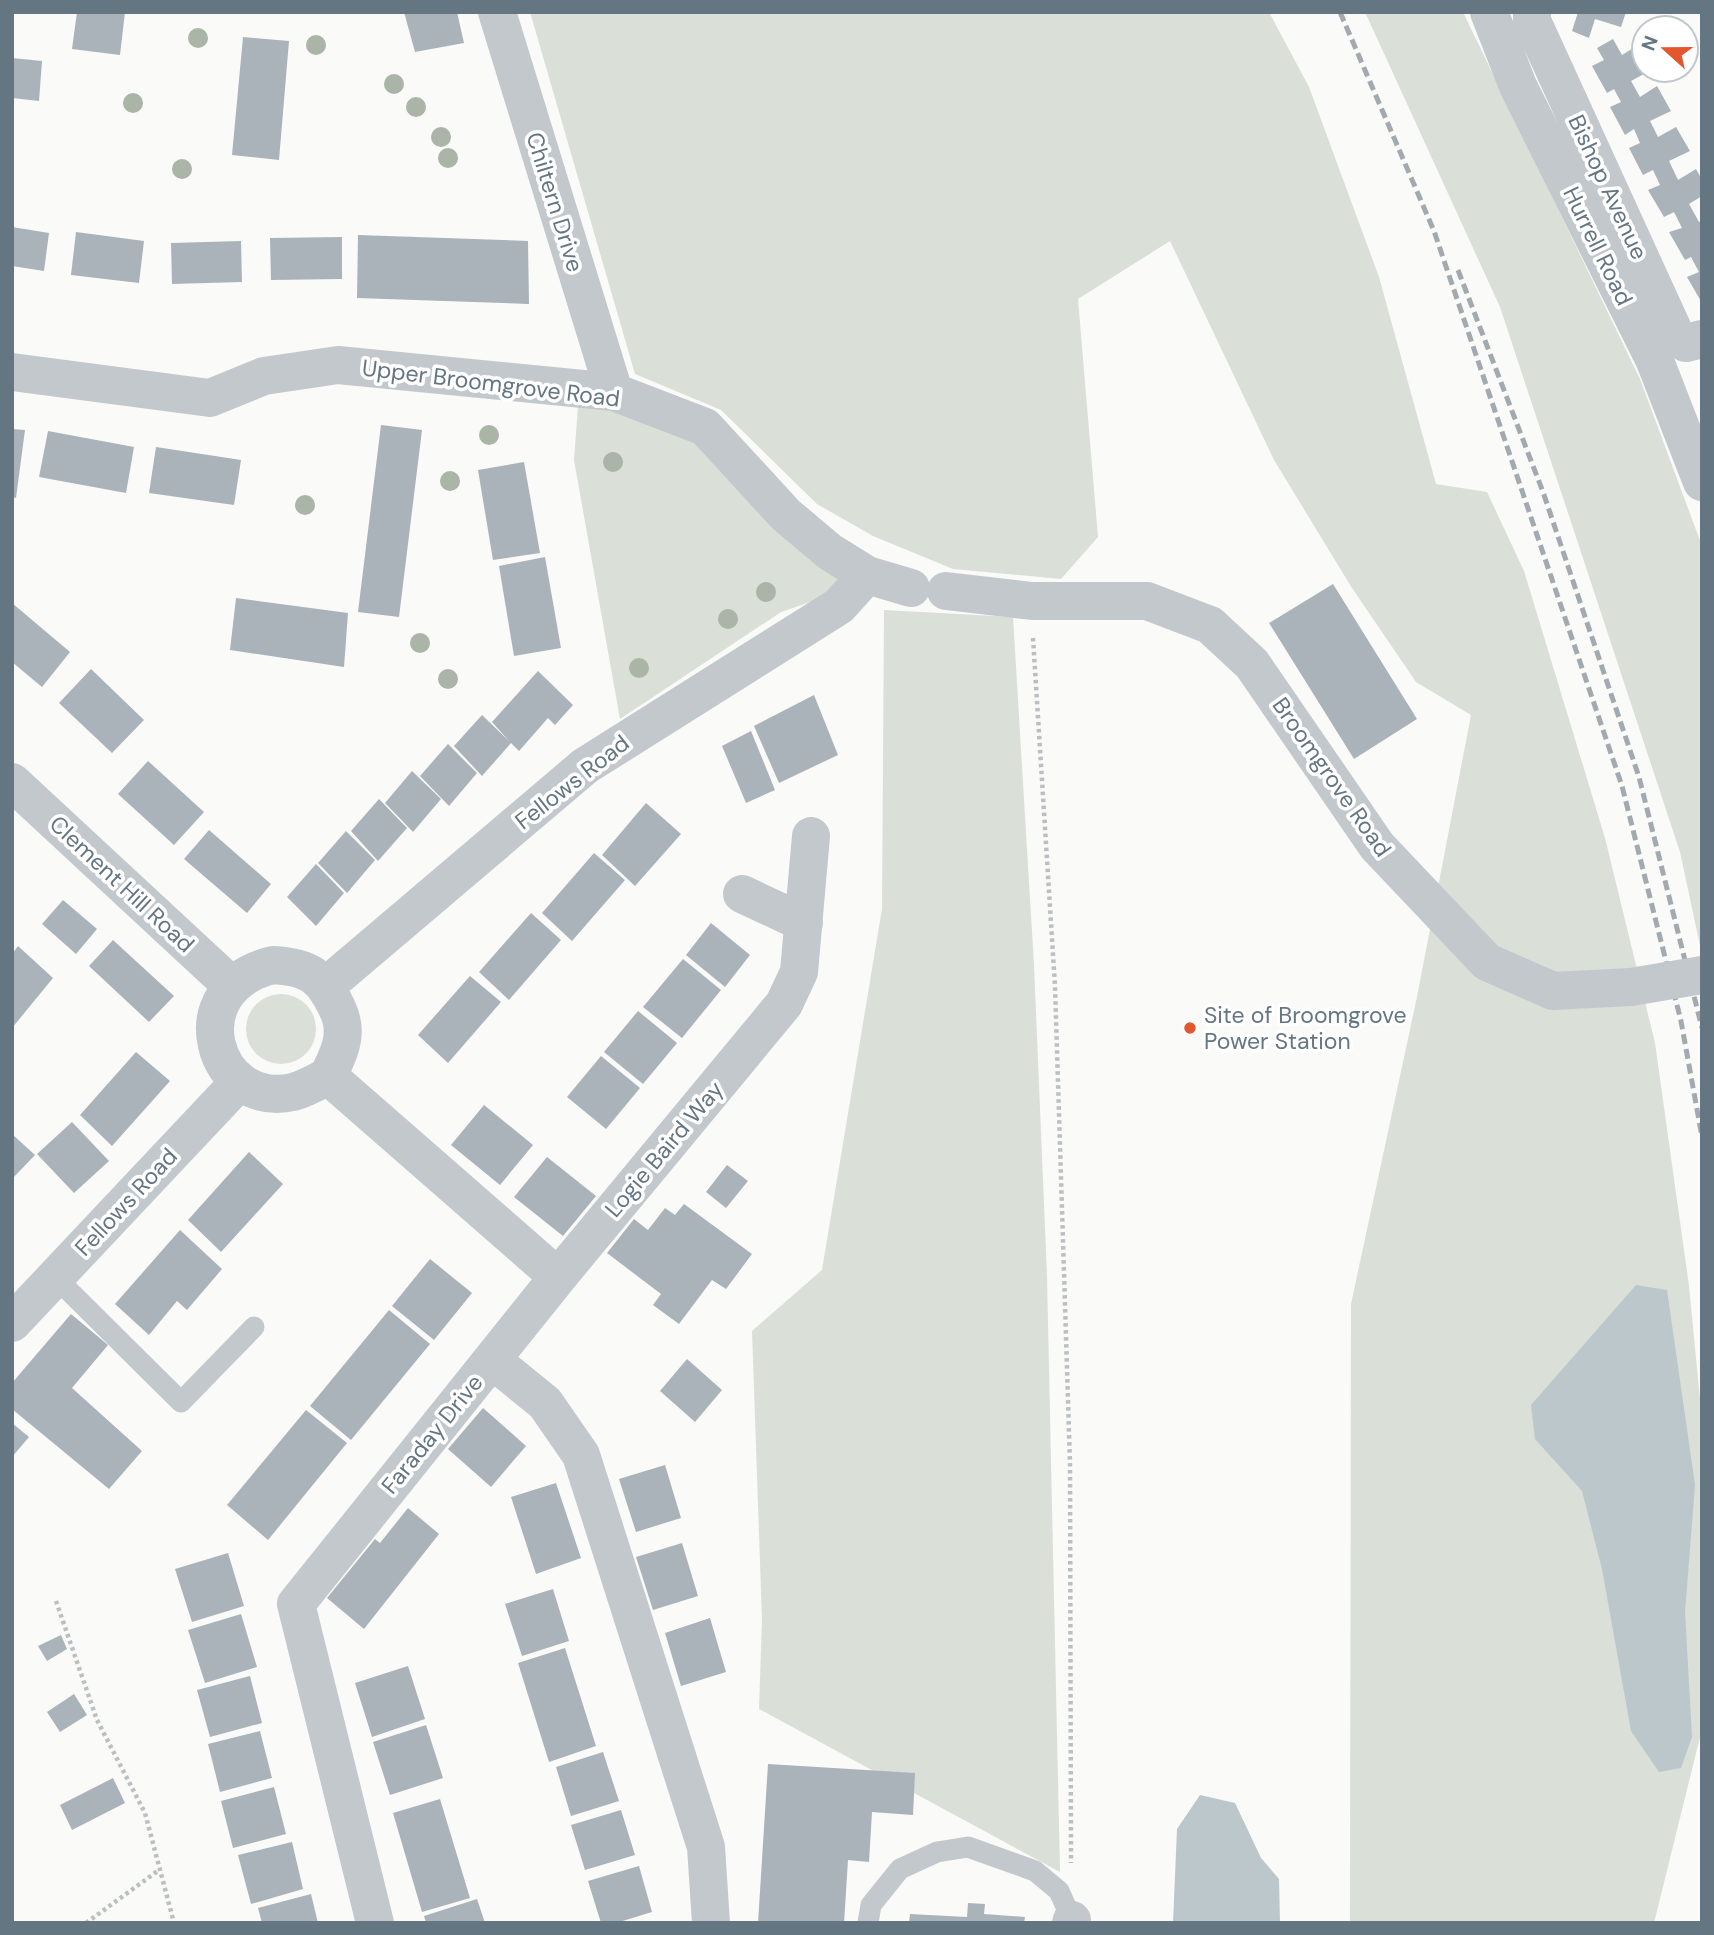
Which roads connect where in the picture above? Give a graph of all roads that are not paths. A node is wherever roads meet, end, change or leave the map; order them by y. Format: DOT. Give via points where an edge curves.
graph roads {
  1 [pos="497,12"];
  2 [pos="1489,12"];
  3 [pos="1532,12"];
  4 [pos="1702,339"];
  5 [pos="12,372"];
  6 [pos="614,392"];
  7 [pos="1702,482"];
  8 [pos="867,575"];
  9 [pos="928,589"];
  10 [pos="12,782"];
  11 [pos="811,836"];
  12 [pos="742,894"];
  13 [pos="804,923"];
  14 [pos="1702,975"];
  15 [pos="232,986"];
  16 [pos="326,986"];
  17 [pos="328,1076"];
  18 [pos="240,1081"];
  19 [pos="55,1277"];
  20 [pos="558,1277"];
  21 [pos="12,1322"];
  22 [pos="254,1327"];
  23 [pos="492,1360"];
  24 [pos="1072,1922"];
  25 [pos="375,1923"];
  26 [pos="711,1923"];
  27 [pos="868,1923"];
  1 -- 6 [label="street, Chiltern Drive"];
  2 -- 7 [label="street, Hurrell Road" via="1518,86 1655,361"];
  3 -- 4 [label="street, Bishop Avenue" via="1532,21 1675,334 1686,342"];
  5 -- 6 [label="street, Upper Broomgrove Road" via="210,398 264,376 338,365"];
  6 -- 8 [label="street, Upper Broomgrove Road" via="705,427 786,514 830,552"];
  8 -- 9 [label="street, Upper Broomgrove Road"];
  8 -- 16 [label="street, Fellows Road" via="839,606 584,766"];
  9 -- 14 [label="street, Broomgrove Road, bridge" via="1032,601 1147,601 1210,625 1252,664 1377,846 1487,962 1553,992 1631,987"];
  10 -- 15 [label="street, Clement Hill Road"];
  11 -- 13 [label="street, Logie Baird Way"];
  12 -- 13 [label="street"];
  13 -- 20 [label="street, Logie Baird Way" via="799,972 784,1004"];
  15 -- 16 [label="street" via="254,970 273,965 293,966"];
  15 -- 18 [label="street" via="216,1012 214,1031 217,1050"];
  16 -- 17 [label="street" via="342,1020 342,1039"];
  17 -- 18 [label="street" via="294,1092 275,1094"];
  17 -- 20 [label="street"];
  18 -- 19 [label="street, Fellows Road"];
  19 -- 21 [label="street, Fellows Road"];
  19 -- 22 [label="lane" via="181,1402"];
  20 -- 23 [label="street, Logie Baird Way"];
  23 -- 25 [label="street, Faraday Drive" via="296,1604"];
  23 -- 26 [label="street, Faraday Drive" via="545,1403 581,1455 706,1847"];
  24 -- 27 [label="lane" via="1059,1891 1035,1871 968,1847 937,1852 900,1869 871,1905"];
}
